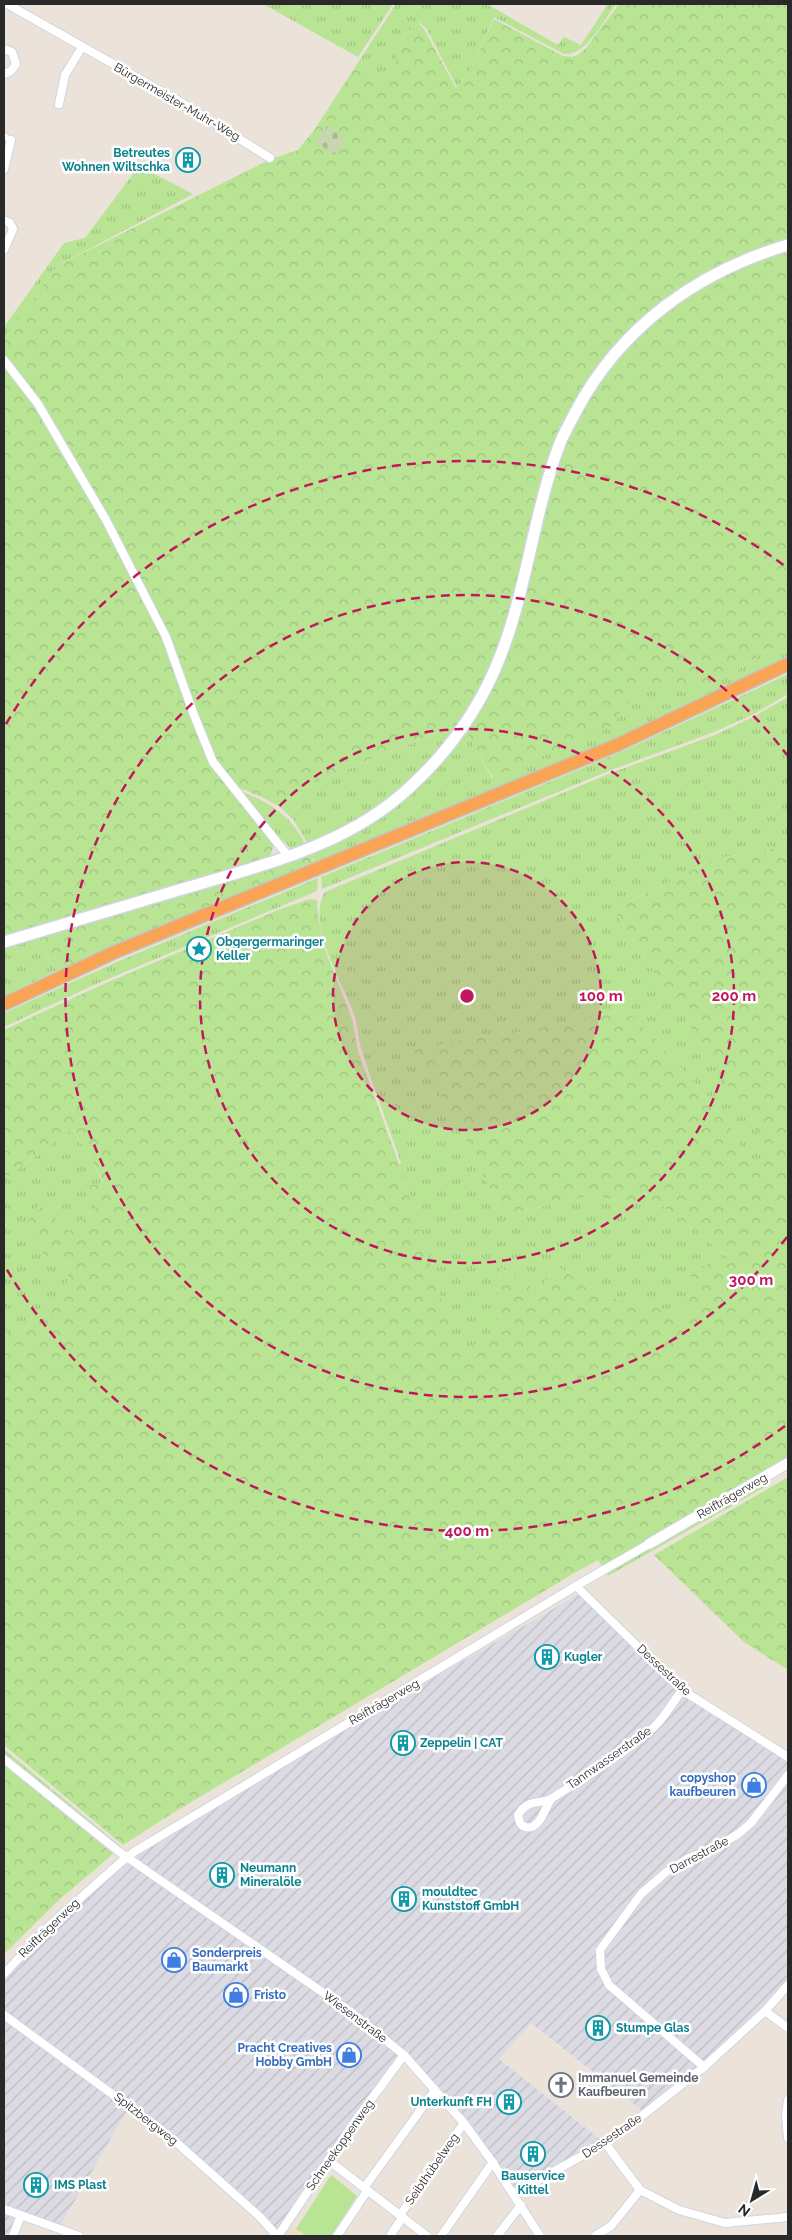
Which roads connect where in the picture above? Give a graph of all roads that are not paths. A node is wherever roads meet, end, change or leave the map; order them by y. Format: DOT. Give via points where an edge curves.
graph roads {
  1 [pos="6,4"];
  2 [pos="82,47"];
  3 [pos="4,49"];
  4 [pos="4,74"];
  5 [pos="59,104"];
  6 [pos="8,138"];
  7 [pos="270,158"];
  8 [pos="4,169"];
  9 [pos="4,220"];
  10 [pos="788,245"];
  11 [pos="4,250"];
  12 [pos="4,360"];
  13 [pos="788,664"];
  14 [pos="288,856"];
  15 [pos="4,942"];
  16 [pos="4,1004"];
  17 [pos="788,1463"];
  18 [pos="649,1544"];
  19 [pos="576,1586"];
  20 [pos="682,1690"];
  21 [pos="788,1757"];
  22 [pos="4,1759"];
  23 [pos="788,1775"];
  24 [pos="551,1799"];
  25 [pos="127,1857"];
  26 [pos="4,1974"];
  27 [pos="788,1985"];
  28 [pos="765,2010"];
  29 [pos="4,2015"];
  30 [pos="788,2028"];
  31 [pos="404,2054"];
  32 [pos="704,2067"];
  33 [pos="435,2090"];
  34 [pos="788,2100"];
  35 [pos="464,2123"];
  36 [pos="788,2138"];
  37 [pos="604,2143"];
  38 [pos="328,2160"];
  39 [pos="493,2162"];
  40 [pos="366,2189"];
  41 [pos="640,2190"];
  42 [pos="515,2193"];
  43 [pos="521,2204"];
  44 [pos="4,2209"];
  45 [pos="21,2215"];
  46 [pos="401,2217"];
  47 [pos="788,2217"];
  48 [pos="13,2236"];
  49 [pos="79,2236"];
  50 [pos="277,2236"];
  51 [pos="337,2236"];
  52 [pos="390,2236"];
  53 [pos="427,2236"];
  54 [pos="442,2236"];
  55 [pos="497,2236"];
  56 [pos="540,2236"];
  57 [pos="596,2236"];
  1 -- 2 [label="street, Bürgermeister-Muhr-Weg"];
  2 -- 5 [label="street" via="65,75"];
  2 -- 7 [label="street, Bürgermeister-Muhr-Weg" via="177,100"];
  3 -- 4 [label="street" via="12,52 16,60 12,71"];
  6 -- 8 [label="street"];
  9 -- 11 [label="street" via="13,229"];
  10 -- 14 [label="main road" via="732,266 668,302 609,360 560,442 507,636 491,678 464,726 437,761 379,813 337,837"];
  12 -- 14 [label="street" via="38,404 106,520 166,637 213,762"];
  13 -- 16 [label="highway" via="617,745 115,952"];
  14 -- 15 [label="main road"];
  17 -- 18 [label="street, Reifträgerweg"];
  18 -- 19 [label="street, Reifträgerweg"];
  19 -- 20 [label="street, Dessestraße"];
  19 -- 25 [label="street, Reifträgerweg"];
  20 -- 21 [label="street, Dessestraße"];
  20 -- 24 [label="street, Tannwasserstraße" via="656,1725"];
  22 -- 25 [label="street, Wiesenstraße"];
  23 -- 32 [label="street, Darrestraße" via="751,1823 738,1834 665,1873 641,1894 600,1950 601,1969 609,1985"];
  24 -- 24 [label="street, Tannwasserstraße" via="531,1802 522,1808 519,1822 524,1827 536,1825"];
  25 -- 26 [label="street, Reifträgerweg" via="49,1926"];
  25 -- 31 [label="street, Wiesenstraße" via="351,2012"];
  27 -- 28 [label="street, Dessestraße"];
  28 -- 30 [label="street"];
  28 -- 32 [label="street, Dessestraße"];
  29 -- 50 [label="street, Spitzbergweg" via="168,2136 260,2217"];
  31 -- 33 [label="street, Wiesenstraße"];
  31 -- 38 [label="street, Schneekoppenweg"];
  32 -- 37 [label="street, Dessestraße"];
  33 -- 35 [label="street, Wiesenstraße"];
  33 -- 40 [label="street"];
  34 -- 36 [label="street"];
  35 -- 39 [label="street, Wiesenstraße"];
  35 -- 46 [label="street, Seibthübelweg"];
  37 -- 41 [label="street"];
  37 -- 42 [label="street, Dessestraße"];
  38 -- 40 [label="street, Seibthübelweg"];
  38 -- 50 [label="street, Schneekoppenweg"];
  39 -- 42 [label="street, Wiesenstraße"];
  39 -- 54 [label="street"];
  40 -- 46 [label="street, Seibthübelweg"];
  40 -- 51 [label="street"];
  41 -- 47 [label="street" via="679,2210 725,2223"];
  41 -- 57 [label="street" via="611,2226"];
  42 -- 43 [label="street, Wiesenstraße"];
  43 -- 55 [label="street"];
  43 -- 56 [label="street, Wiesenstraße"];
  44 -- 45 [label="street"];
  45 -- 48 [label="street"];
  45 -- 49 [label="street"];
  46 -- 52 [label="street, Seibthübelweg"];
  46 -- 53 [label="street, Seibthübelweg"];
}
